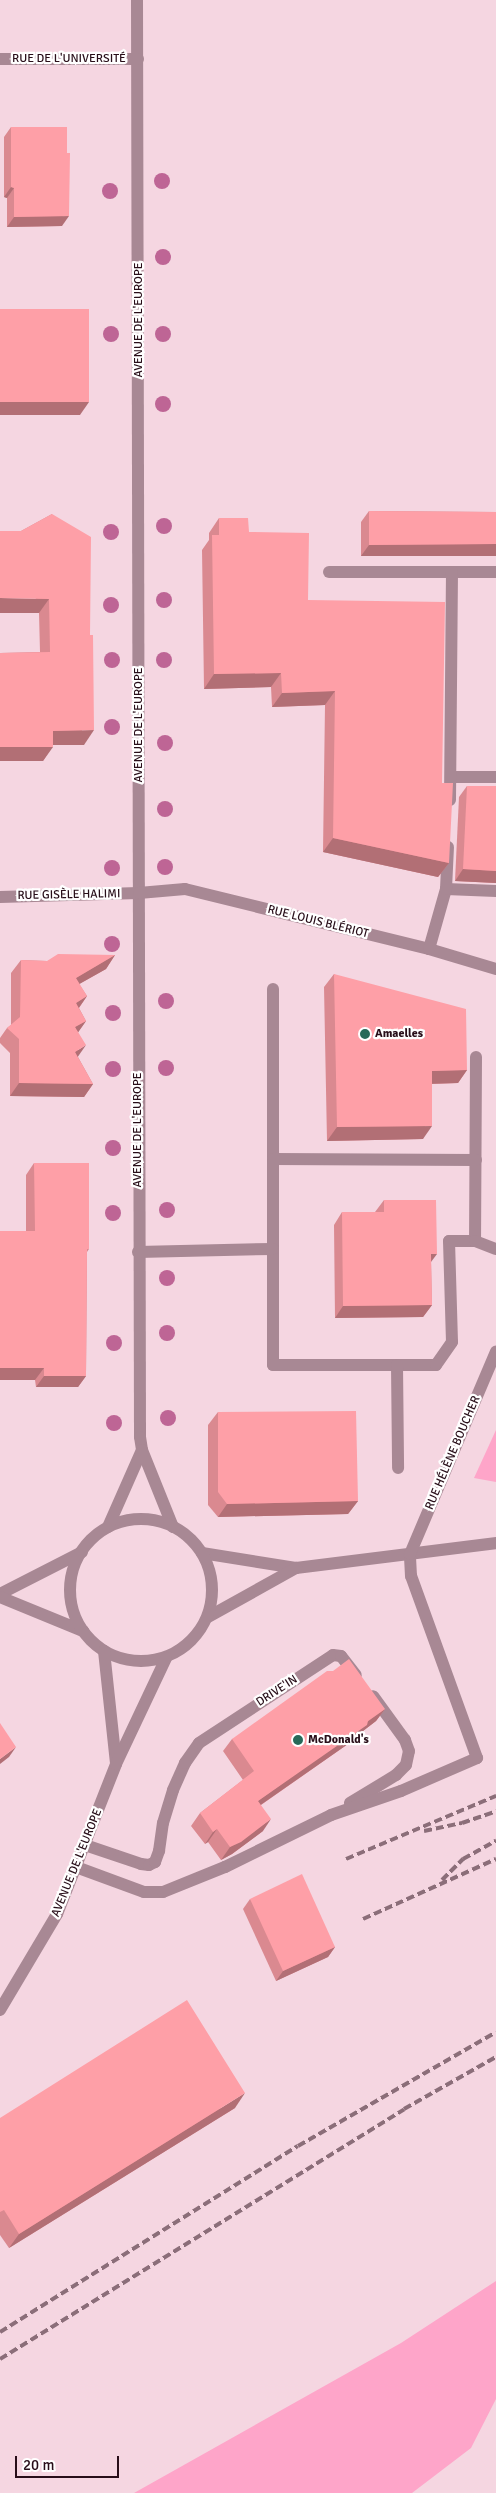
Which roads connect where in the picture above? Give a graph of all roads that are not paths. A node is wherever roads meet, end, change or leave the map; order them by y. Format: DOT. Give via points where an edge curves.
graph roads {
  1 [pos="137,0"];
  2 [pos="0,58"];
  3 [pos="138,59"];
  4 [pos="329,572"];
  5 [pos="452,572"];
  6 [pos="496,572"];
  7 [pos="452,777"];
  8 [pos="496,777"];
  9 [pos="450,814"];
  10 [pos="449,833"];
  11 [pos="446,889"];
  12 [pos="496,891"];
  13 [pos="139,894"];
  14 [pos="0,896"];
  15 [pos="429,949"];
  16 [pos="496,969"];
  17 [pos="273,989"];
  18 [pos="476,1057"];
  19 [pos="273,1159"];
  20 [pos="476,1160"];
  21 [pos="475,1241"];
  22 [pos="273,1249"];
  23 [pos="496,1249"];
  24 [pos="138,1252"];
  25 [pos="496,1351"];
  26 [pos="397,1365"];
  27 [pos="142,1450"];
  28 [pos="398,1468"];
  29 [pos="108,1527"];
  30 [pos="173,1527"];
  31 [pos="496,1543"];
  32 [pos="82,1552"];
  33 [pos="202,1554"];
  34 [pos="410,1554"];
  35 [pos="296,1568"];
  36 [pos="0,1596"];
  37 [pos="208,1617"];
  38 [pos="83,1630"];
  39 [pos="104,1651"];
  40 [pos="166,1658"];
  41 [pos="116,1764"];
  42 [pos="332,1815"];
  43 [pos="85,1845"];
  44 [pos="76,1867"];
  45 [pos="0,2010"];
  1 -- 3 [label="street, AVENUE DE L'EUROPE"];
  2 -- 3 [label="street, RUE DE L'UNIVERSITÉ"];
  3 -- 13 [label="street, AVENUE DE L'EUROPE"];
  4 -- 5 [label="street"];
  5 -- 6 [label="street"];
  5 -- 7 [label="street"];
  7 -- 8 [label="street"];
  7 -- 9 [label="street"];
  10 -- 11 [label="street"];
  11 -- 12 [label="street"];
  11 -- 15 [label="street"];
  13 -- 14 [label="street, RUE GISÈLE HALIMI"];
  13 -- 15 [label="street, RUE LOUIS BLÉRIOT" via="185,890"];
  13 -- 24 [label="street, AVENUE DE L'EUROPE"];
  15 -- 16 [label="street, RUE LOUIS BLÉRIOT"];
  17 -- 19 [label="street"];
  18 -- 20 [label="street"];
  19 -- 20 [label="street"];
  19 -- 22 [label="street"];
  20 -- 21 [label="street"];
  21 -- 23 [label="street"];
  21 -- 26 [label="street" via="449,1242 452,1342 436,1365"];
  22 -- 24 [label="street"];
  22 -- 26 [label="street" via="273,1365"];
  24 -- 27 [label="street, AVENUE DE L'EUROPE"];
  25 -- 34 [label="street, RUE HÉLÈNE BOUCHER"];
  26 -- 28 [label="street"];
  27 -- 29 [label="street, AVENUE DE L'EUROPE"];
  27 -- 30 [label="street, AVENUE DE L'EUROPE"];
  29 -- 30 [label="street" via="140,1519"];
  29 -- 32 [label="street"];
  30 -- 33 [label="street" via="190,1538"];
  31 -- 34 [label="street"];
  32 -- 36 [label="street"];
  32 -- 38 [label="street" via="73,1571 70,1591 73,1612"];
  33 -- 35 [label="street"];
  33 -- 37 [label="street" via="211,1574 212,1596"];
  34 -- 35 [label="street"];
  34 -- 42 [label="street" via="411,1576 477,1758 401,1791"];
  35 -- 37 [label="street"];
  36 -- 38 [label="street"];
  37 -- 40 [label="street" via="198,1634"];
  38 -- 39 [label="street"];
  39 -- 40 [label="street" via="137,1661"];
  39 -- 41 [label="street, AVENUE DE L'EUROPE"];
  40 -- 41 [label="street, AVENUE DE L'EUROPE"];
  41 -- 43 [label="street, AVENUE DE L'EUROPE"];
  42 -- 43 [label="street, DRIVE'IN" via="396,1774 406,1765 409,1751 387,1713 341,1656 333,1655 199,1743 173,1790 155,1862 141,1864"];
  42 -- 44 [label="street" via="225,1867 163,1892 144,1892"];
  43 -- 44 [label="street, AVENUE DE L'EUROPE"];
  44 -- 45 [label="street, AVENUE DE L'EUROPE" via="58,1914"];
}
